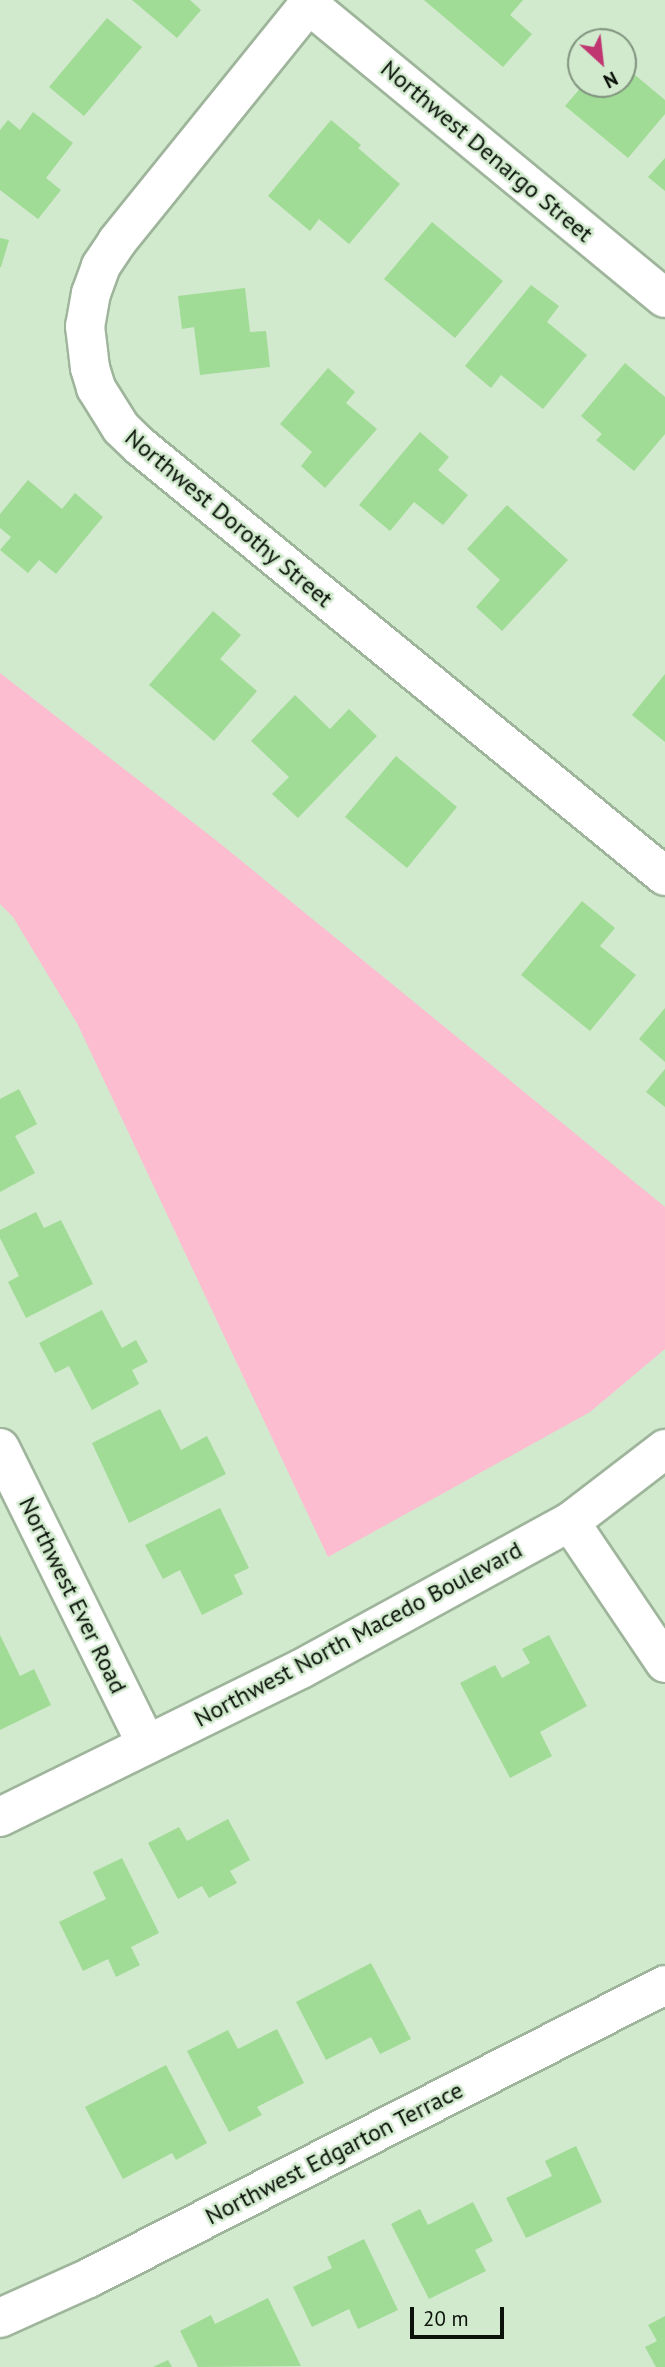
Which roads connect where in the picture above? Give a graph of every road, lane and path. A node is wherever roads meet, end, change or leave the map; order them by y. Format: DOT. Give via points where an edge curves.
graph roads {
  1 [pos="310,2"];
  2 [pos="665,298"];
  3 [pos="665,876"];
  4 [pos="0,1448"];
  5 [pos="665,1449"];
  6 [pos="570,1522"];
  7 [pos="665,1662"];
  8 [pos="146,1743"];
  9 [pos="0,1818"];
  10 [pos="665,1985"];
  11 [pos="0,2318"];
  1 -- 2 [label="street, Northwest Denargo Street"];
  1 -- 3 [label="street, Northwest Dorothy Street" via="101,266 85,326 96,388 121,428 141,447"];
  4 -- 8 [label="street, Northwest Ever Road"];
  5 -- 6 [label="street, Northwest North Macedo Boulevard"];
  6 -- 7 [label="street"];
  6 -- 8 [label="street, Northwest North Macedo Boulevard" via="301,1669"];
  8 -- 9 [label="street, Northwest North Macedo Boulevard"];
  10 -- 11 [label="street, Northwest Edgarton Terrace" via="101,2272"];
}
